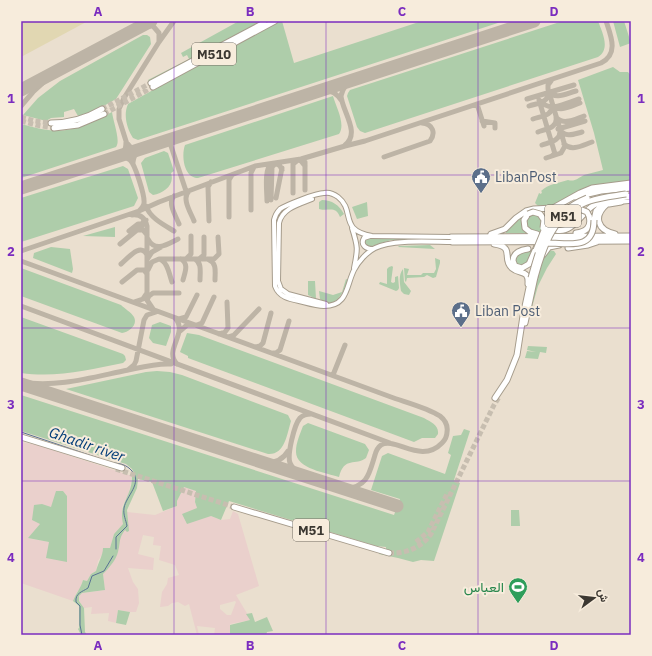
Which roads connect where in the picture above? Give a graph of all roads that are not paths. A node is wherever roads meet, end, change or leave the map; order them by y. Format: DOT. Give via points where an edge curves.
graph roads {
  1 [pos="268,21"];
  2 [pos="276,21"];
  3 [pos="103,111"];
  4 [pos="52,126"];
  5 [pos="631,183"];
  6 [pos="330,190"];
  7 [pos="325,192"];
  8 [pos="630,192"];
  9 [pos="573,197"];
  10 [pos="589,198"];
  11 [pos="620,201"];
  12 [pos="631,201"];
  13 [pos="562,204"];
  14 [pos="608,204"];
  15 [pos="346,212"];
  16 [pos="592,218"];
  17 [pos="352,226"];
  18 [pos="555,227"];
  19 [pos="372,236"];
  20 [pos="489,236"];
  21 [pos="561,236"];
  22 [pos="622,236"];
  23 [pos="631,236"];
  24 [pos="607,238"];
  25 [pos="454,239"];
  26 [pos="600,240"];
  27 [pos="486,241"];
  28 [pos="631,241"];
  29 [pos="537,243"];
  30 [pos="373,249"];
  31 [pos="536,268"];
  32 [pos="354,270"];
  33 [pos="533,278"];
  34 [pos="528,291"];
  35 [pos="326,306"];
  36 [pos="21,438"];
  37 [pos="122,468"];
  38 [pos="116,469"];
  39 [pos="240,505"];
  40 [pos="234,506"];
  1 -- 2 [label="highway, M510" via="152,85"];
  3 -- 4 [label="highway"];
  5 -- 9 [label="highway" via="592,188"];
  6 -- 7 [label="main road"];
  7 -- 15 [label="main road" via="340,198"];
  7 -- 35 [label="main road" via="284,207 274,220 276,289 286,298"];
  8 -- 9 [label="highway" via="601,191"];
  8 -- 10 [label="highway, M51"];
  8 -- 11 [label="highway"];
  8 -- 18 [label="highway, M51, bridge" via="599,198 579,206 568,212"];
  9 -- 13 [label="highway"];
  10 -- 29 [label="highway, bridge" via="577,201 558,212"];
  10 -- 31 [label="highway, M51, bridge" via="566,209 551,224 544,238"];
  11 -- 12 [label="main road"];
  11 -- 13 [label="highway" via="595,204 569,228 560,230 554,228 552,213"];
  11 -- 14 [label="highway"];
  13 -- 20 [label="highway" via="553,208 526,211 505,229"];
  14 -- 16 [label="highway" via="600,207"];
  14 -- 22 [label="highway" via="599,212 600,225 608,232"];
  15 -- 17 [label="main road"];
  15 -- 35 [label="main road" via="338,199 321,195 288,210 281,215 279,223 278,281 281,289 288,294"];
  16 -- 18 [label="highway, bridge" via="587,212 577,209 570,212"];
  16 -- 21 [label="highway" via="587,230"];
  16 -- 29 [label="highway, bridge" via="593,233 587,240 580,243"];
  17 -- 19 [label="main road" via="357,232"];
  17 -- 32 [label="main road" via="358,252"];
  18 -- 31 [label="highway, M51, bridge"];
  19 -- 25 [label="main road"];
  19 -- 30 [label="main road" via="365,237 363,242 365,248"];
  20 -- 21 [label="highway"];
  20 -- 25 [label="highway"];
  21 -- 24 [label="highway"];
  21 -- 29 [label="highway, bridge" via="556,234 539,234 527,230 524,222 528,214 536,212 543,218 544,226"];
  22 -- 23 [label="highway"];
  22 -- 24 [label="highway"];
  24 -- 26 [label="highway"];
  24 -- 28 [label="highway"];
  25 -- 27 [label="highway"];
  25 -- 30 [label="main road" via="391,243"];
  26 -- 29 [label="highway"];
  26 -- 31 [label="highway, bridge" via="569,247 555,245 547,249"];
  27 -- 29 [label="highway"];
  27 -- 34 [label="highway" via="505,247 511,267 528,278"];
  29 -- 29 [label="highway" via="526,266 522,268 513,265 515,254"];
  29 -- 31 [label="highway, bridge"];
  30 -- 32 [label="main road"];
  31 -- 33 [label="highway, M51, bridge"];
  32 -- 35 [label="main road" via="342,299 336,304"];
  33 -- 34 [label="highway, M51"];
  33 -- 34 [label="highway, M51" via="519,357 515,370 497,398 517,355"];
  36 -- 37 [label="highway"];
  36 -- 38 [label="highway"];
  39 -- 40 [label="highway, M51" via="388,551"];
}
